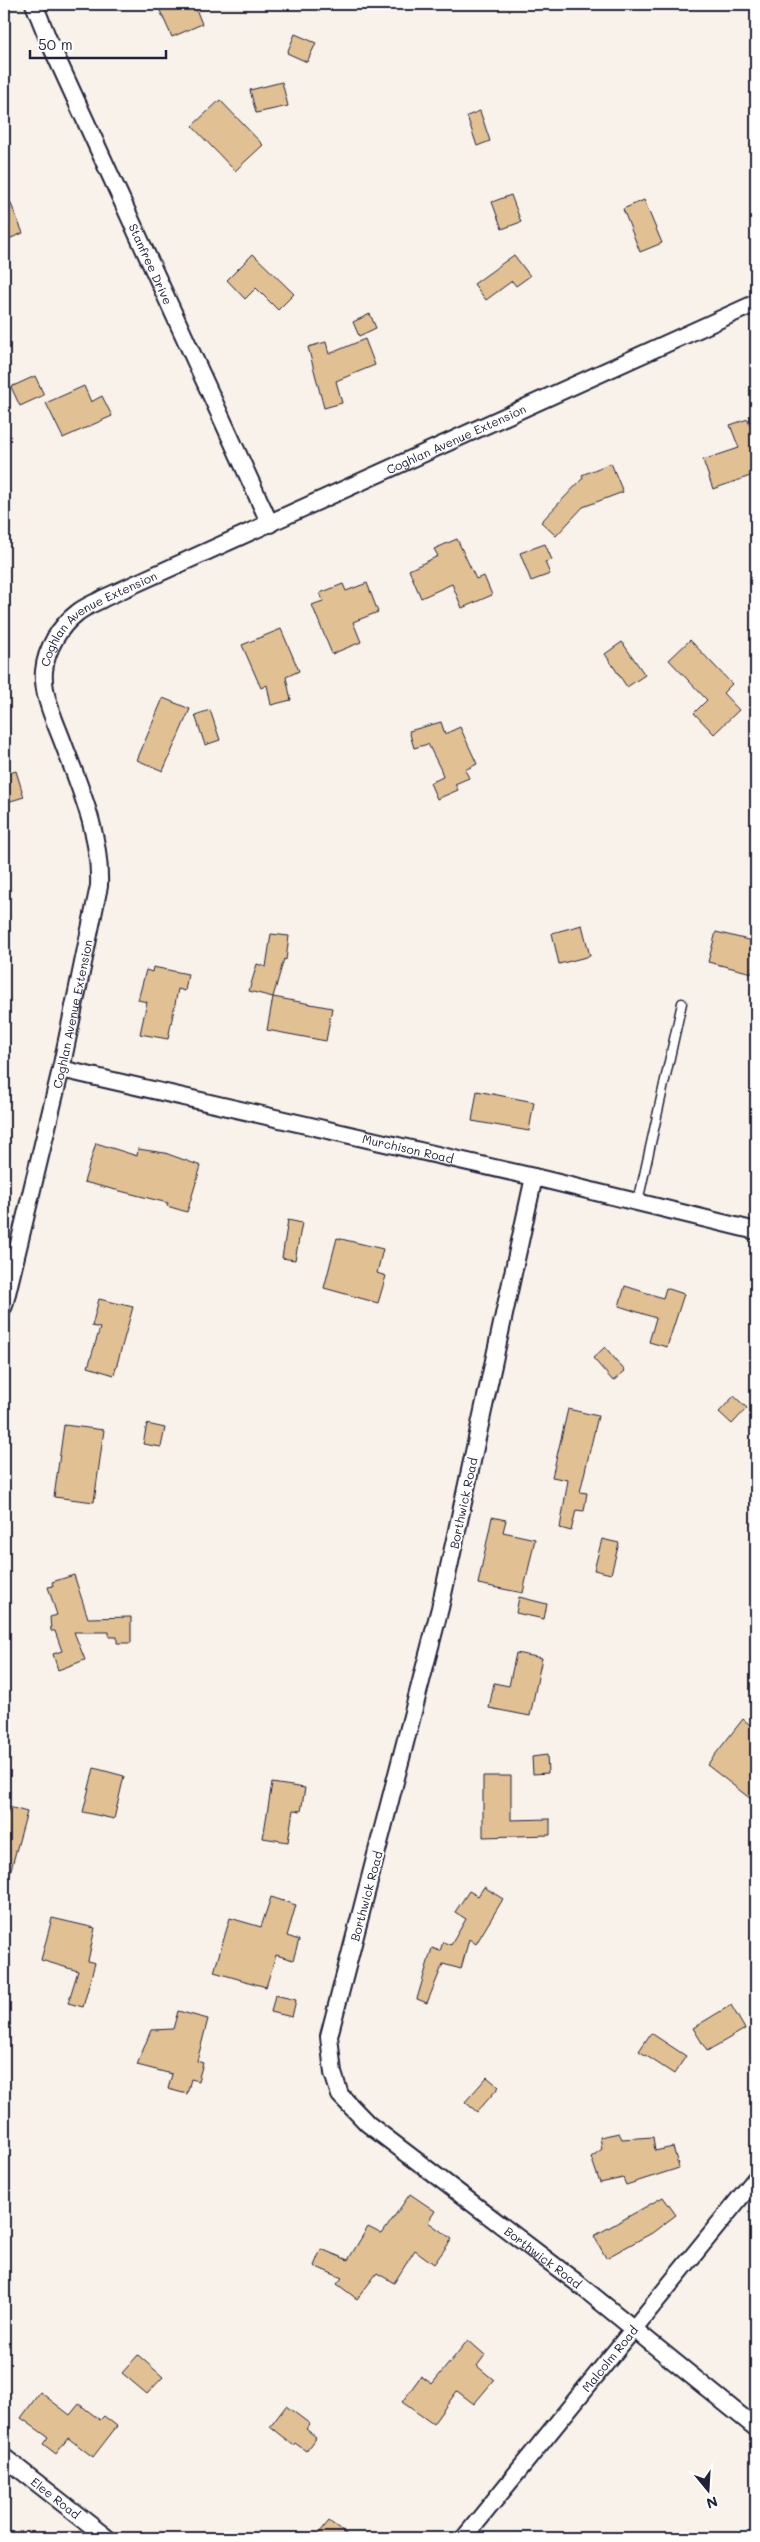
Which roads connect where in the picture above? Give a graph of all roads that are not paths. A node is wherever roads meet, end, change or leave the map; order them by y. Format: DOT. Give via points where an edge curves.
graph roads {
  1 [pos="34,4"];
  2 [pos="756,303"];
  3 [pos="270,524"];
  4 [pos="682,1003"];
  5 [pos="61,1069"];
  6 [pos="534,1177"];
  7 [pos="638,1202"];
  8 [pos="756,1231"];
  9 [pos="4,1306"];
  10 [pos="756,2178"];
  11 [pos="635,2330"];
  12 [pos="756,2428"];
  13 [pos="4,2457"];
  14 [pos="107,2538"];
  15 [pos="464,2538"];
  1 -- 3 [label="street, Stanfree Drive"];
  2 -- 3 [label="street, Coghlan Avenue Extension"];
  3 -- 5 [label="street, Coghlan Avenue Extension" via="77,612 59,632 50,649 44,671 47,694 94,831 100,863 99,886"];
  4 -- 7 [label="lane"];
  5 -- 6 [label="street, Murchison Road"];
  5 -- 9 [label="street, Coghlan Avenue Extension"];
  6 -- 7 [label="street, Murchison Road"];
  6 -- 11 [label="street, Borthwick Road" via="440,1608 329,2036 333,2073 340,2095 368,2124"];
  7 -- 8 [label="street, Murchison Road"];
  10 -- 11 [label="street, Malcolm Road"];
  11 -- 12 [label="street, Borthwick Road"];
  11 -- 15 [label="street, Malcolm Road"];
  13 -- 14 [label="street, Elee Road"];
}
